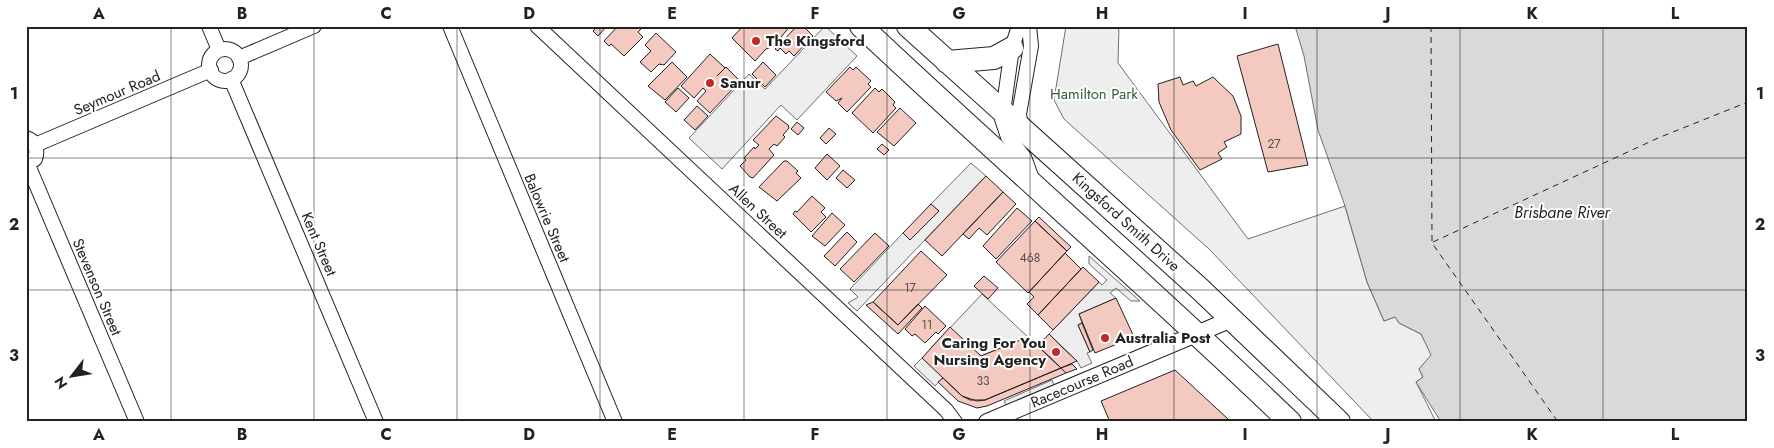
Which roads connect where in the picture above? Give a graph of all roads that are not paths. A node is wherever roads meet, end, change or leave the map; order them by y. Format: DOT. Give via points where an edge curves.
graph roads {
  1 [pos="209,26"];
  2 [pos="314,26"];
  3 [pos="450,26"];
  4 [pos="538,26"];
  5 [pos="861,26"];
  6 [pos="908,26"];
  7 [pos="1019,26"];
  8 [pos="1029,26"];
  9 [pos="1012,48"];
  10 [pos="219,50"];
  11 [pos="239,58"];
  12 [pos="947,62"];
  13 [pos="211,70"];
  14 [pos="231,80"];
  15 [pos="1002,112"];
  16 [pos="1021,128"];
  17 [pos="31,142"];
  18 [pos="27,165"];
  19 [pos="1034,187"];
  20 [pos="1232,319"];
  21 [pos="1197,334"];
  22 [pos="137,422"];
  23 [pos="376,422"];
  24 [pos="615,422"];
  25 [pos="955,422"];
  26 [pos="987,422"];
  27 [pos="1290,422"];
  28 [pos="1339,422"];
  1 -- 10 [label="street"];
  2 -- 11 [label="street"];
  3 -- 24 [label="street, Balowrie Street"];
  4 -- 25 [label="street, Allen Street" via="946,410"];
  5 -- 19 [label="highway"];
  6 -- 12 [label="highway, Kingsford Smith Drive"];
  7 -- 9 [label="street"];
  8 -- 16 [label="street" via="1031,46 1019,114"];
  9 -- 12 [label="highway" via="994,58"];
  9 -- 15 [label="street"];
  10 -- 11 [label="street" via="228,50"];
  10 -- 13 [label="street" via="210,61"];
  11 -- 14 [label="street" via="241,68"];
  12 -- 15 [label="highway, Kingsford Smith Drive"];
  13 -- 14 [label="street" via="221,80"];
  13 -- 17 [label="street, Seymour Road"];
  14 -- 23 [label="street, Kent Street"];
  15 -- 16 [label="highway, Kingsford Smith Drive"];
  15 -- 19 [label="street" via="1006,134 1024,157"];
  16 -- 20 [label="highway, Kingsford Smith Drive"];
  17 -- 18 [label="street" via="35,159"];
  18 -- 22 [label="street, Stevenson Street"];
  19 -- 21 [label="highway"];
  20 -- 21 [label="street, Racecourse Road"];
  20 -- 28 [label="highway, Kingsford Smith Drive"];
  21 -- 26 [label="street, Racecourse Road"];
  21 -- 27 [label="highway"];
}
